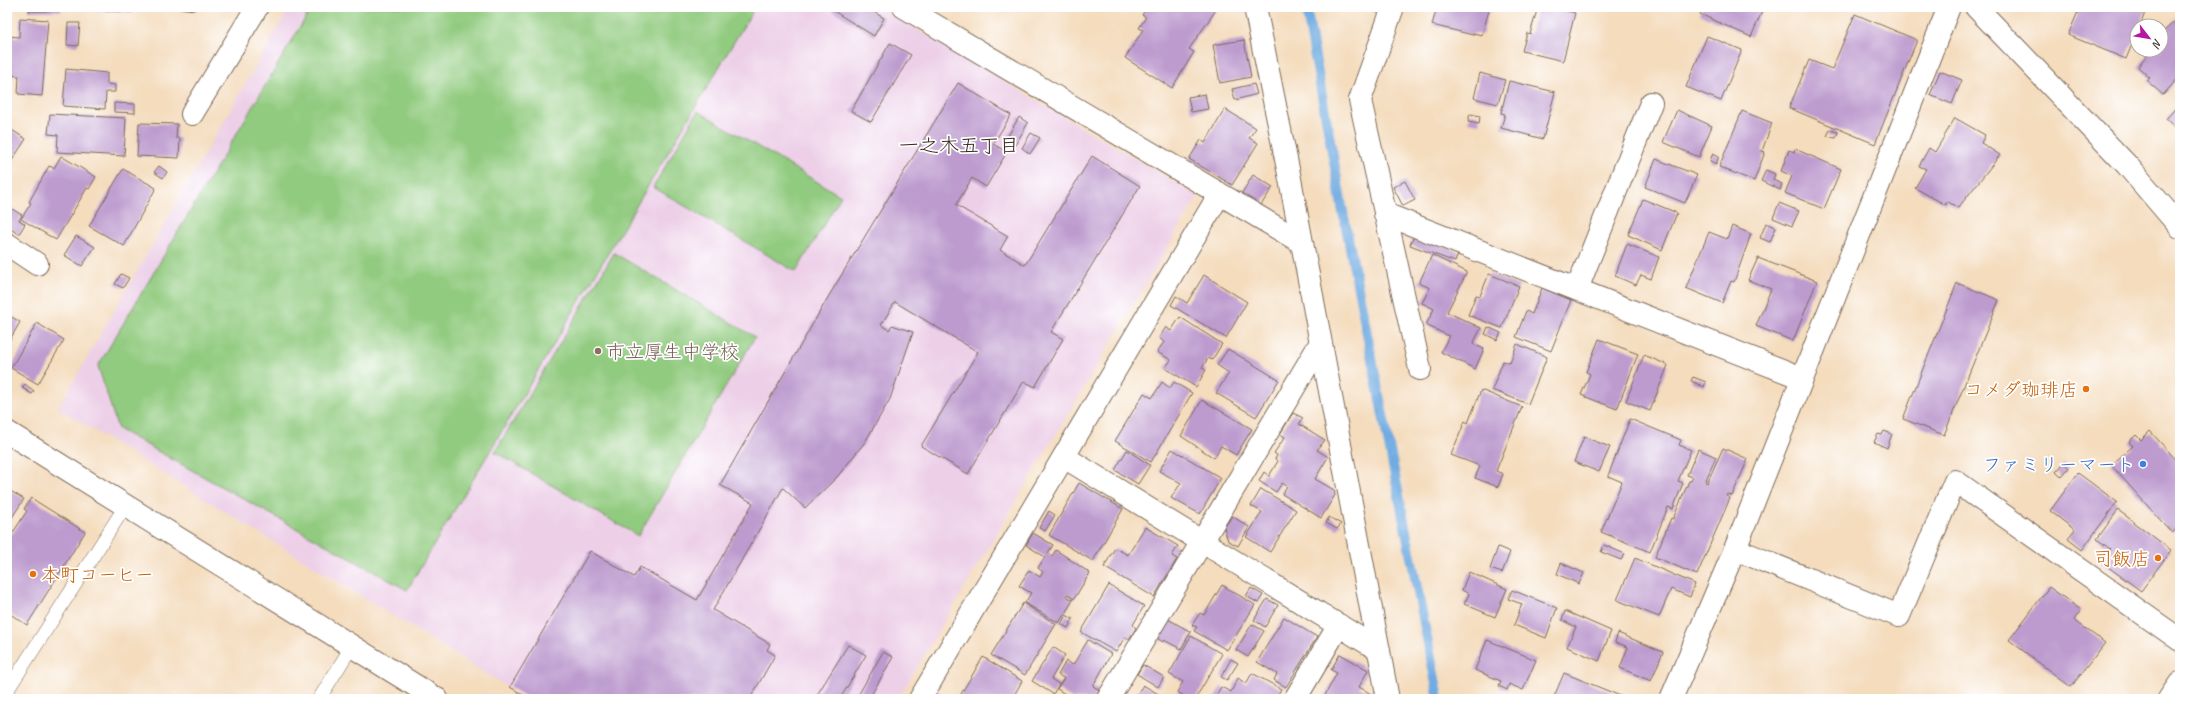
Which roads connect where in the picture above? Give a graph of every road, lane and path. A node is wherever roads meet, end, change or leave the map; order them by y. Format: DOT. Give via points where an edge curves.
graph roads {
  1 [pos="257,7"];
  2 [pos="904,7"];
  3 [pos="1255,7"];
  4 [pos="1393,7"];
  5 [pos="1949,7"];
  6 [pos="1976,7"];
  7 [pos="1651,103"];
  8 [pos="192,114"];
  9 [pos="1219,195"];
  10 [pos="1385,214"];
  11 [pos="2180,227"];
  12 [pos="1301,242"];
  13 [pos="7,244"];
  14 [pos="37,264"];
  15 [pos="1577,289"];
  16 [pos="1320,344"];
  17 [pos="1420,369"];
  18 [pos="1802,378"];
  19 [pos="7,432"];
  20 [pos="1064,457"];
  21 [pos="126,505"];
  22 [pos="1202,542"];
  23 [pos="1735,549"];
  24 [pos="1339,626"];
  25 [pos="2180,640"];
  26 [pos="352,646"];
  27 [pos="1379,650"];
  28 [pos="2180,683"];
  29 [pos="7,691"];
  30 [pos="319,699"];
  31 [pos="436,699"];
  32 [pos="920,699"];
  33 [pos="1108,699"];
  34 [pos="1295,699"];
  35 [pos="1388,699"];
  36 [pos="1671,699"];
  37 [pos="2170,699"];
  1 -- 8 [label="street"];
  2 -- 9 [label="street"];
  3 -- 12 [label="street"];
  4 -- 10 [label="street" via="1360,100"];
  5 -- 18 [label="street"];
  6 -- 11 [label="street" via="2127,166"];
  7 -- 15 [label="street"];
  9 -- 12 [label="street"];
  9 -- 20 [label="street"];
  10 -- 15 [label="street"];
  10 -- 17 [label="street"];
  12 -- 16 [label="street"];
  13 -- 14 [label="street"];
  15 -- 18 [label="street"];
  16 -- 22 [label="street"];
  16 -- 27 [label="street"];
  18 -- 23 [label="street"];
  19 -- 21 [label="street"];
  20 -- 22 [label="street"];
  20 -- 32 [label="street"];
  21 -- 26 [label="street"];
  21 -- 29 [label="lane"];
  22 -- 24 [label="street"];
  22 -- 33 [label="street"];
  23 -- 25 [label="street" via="1900,616 1955,481"];
  23 -- 36 [label="street"];
  24 -- 27 [label="street"];
  24 -- 34 [label="street"];
  26 -- 30 [label="lane"];
  26 -- 31 [label="street"];
  27 -- 35 [label="street"];
  28 -- 37 [label="street"];
}
